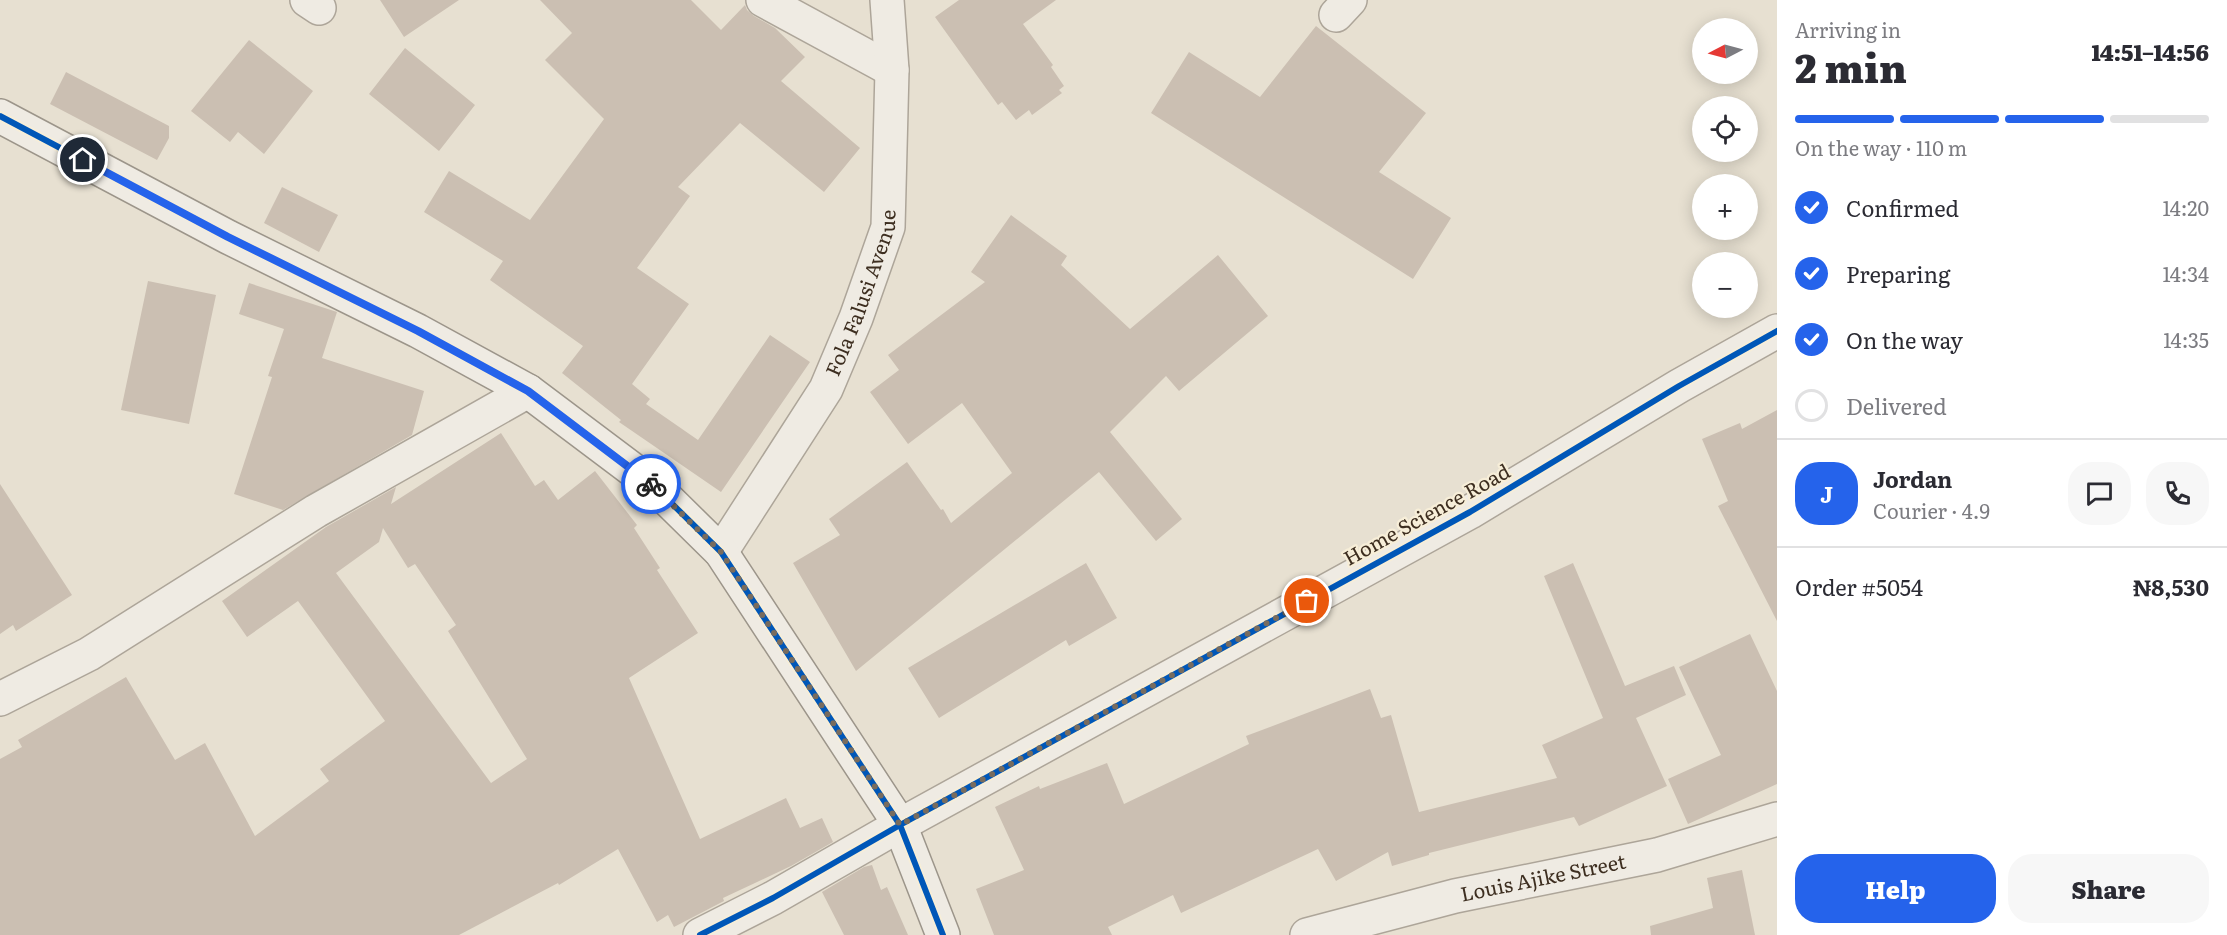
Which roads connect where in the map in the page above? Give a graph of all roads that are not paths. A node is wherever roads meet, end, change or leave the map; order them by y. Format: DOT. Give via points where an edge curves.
graph roads {
  1 [pos="763,0"];
  2 [pos="886,0"];
  3 [pos="892,70"];
  4 [pos="0,116"];
  5 [pos="1777,332"];
  6 [pos="528,391"];
  7 [pos="721,552"];
  8 [pos="0,699"];
  9 [pos="1777,819"];
  10 [pos="900,825"];
  11 [pos="700,935"];
  12 [pos="942,935"];
  13 [pos="1307,935"];
  1 -- 3 [label="street"];
  2 -- 3 [label="street, Fola Falusi Avenue"];
  3 -- 7 [label="street, Fola Falusi Avenue" via="888,227 860,308 826,389"];
  4 -- 6 [label="street"];
  5 -- 10 [label="street, Home Science Road" via="1470,512"];
  6 -- 7 [label="street" via="652,485"];
  6 -- 8 [label="street" via="316,511 89,654"];
  7 -- 10 [label="street"];
  9 -- 13 [label="street, Louis Ajike Street" via="1657,855 1455,896"];
  10 -- 11 [label="street, Home Science Road"];
  10 -- 12 [label="street"];
}
